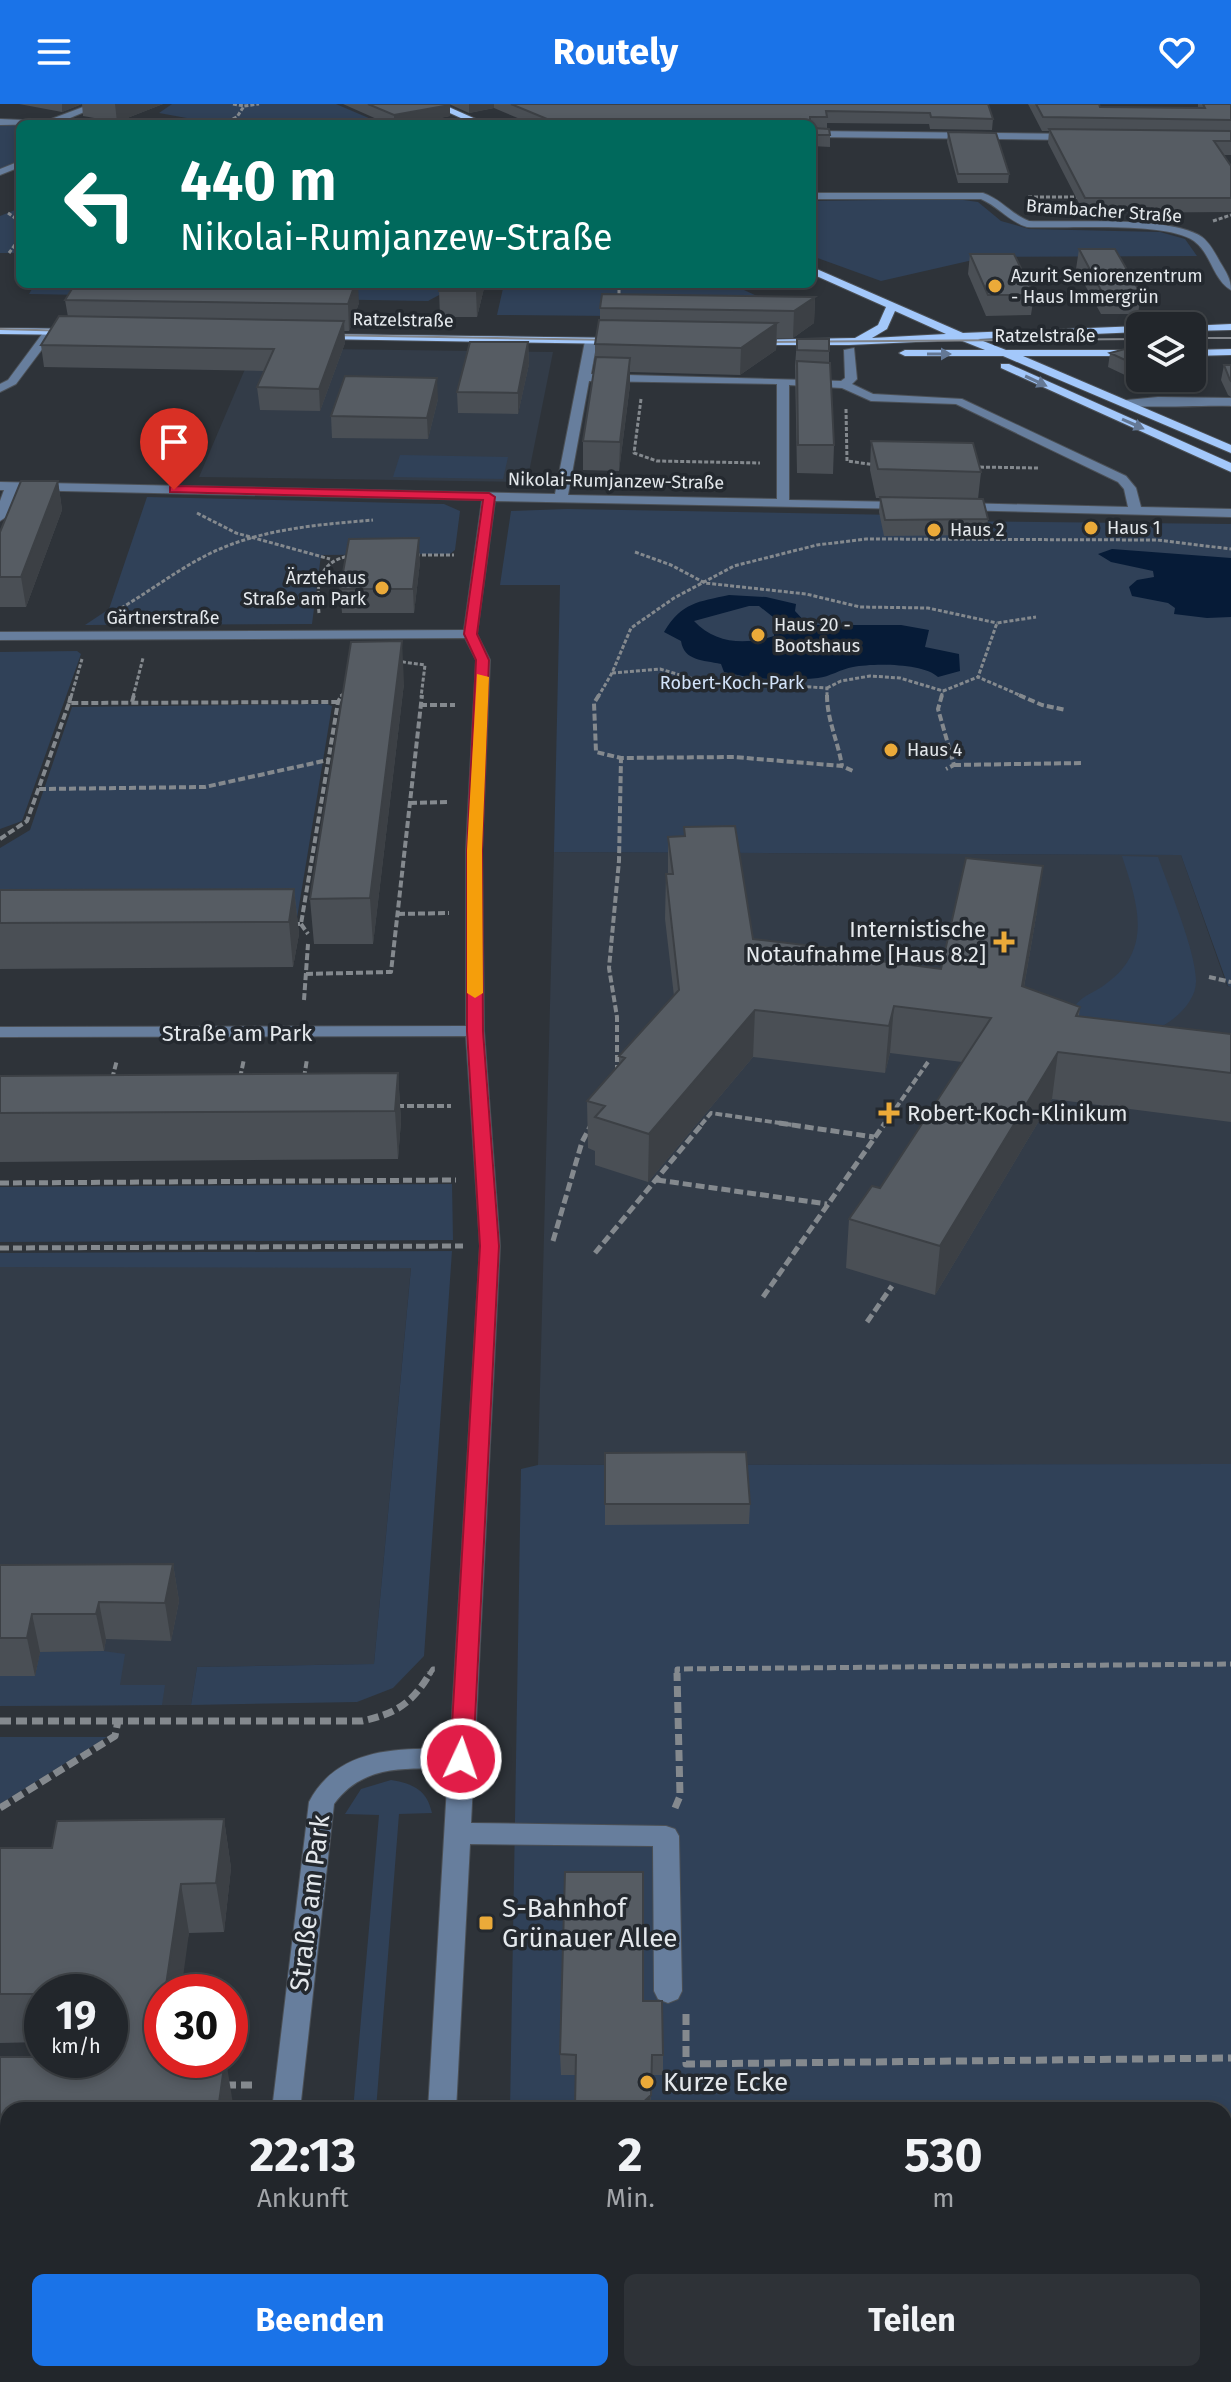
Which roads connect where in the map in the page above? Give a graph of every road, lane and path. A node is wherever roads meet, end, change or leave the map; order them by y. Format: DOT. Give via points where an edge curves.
graph roads {
  1 [pos="99,104"];
  2 [pos="233,104"];
  3 [pos="259,104"];
  4 [pos="434,104"];
  5 [pos="244,106"];
  6 [pos="60,120"];
  7 [pos="231,120"];
  8 [pos="472,120"];
  9 [pos="816,134"];
  10 [pos="1091,137"];
  11 [pos="816,196"];
  12 [pos="983,196"];
  13 [pos="1091,197"];
  14 [pos="8,213"];
  15 [pos="16,221"];
  16 [pos="16,243"];
  17 [pos="9,253"];
  18 [pos="816,272"];
  19 [pos="1231,287"];
  20 [pos="619,288"];
  21 [pos="617,306"];
  22 [pos="892,306"];
  23 [pos="1231,327"];
  24 [pos="1206,328"];
  25 [pos="1126,329"];
  26 [pos="0,331"];
  27 [pos="49,332"];
  28 [pos="96,333"];
  29 [pos="302,336"];
  30 [pos="962,337"];
  31 [pos="591,341"];
  32 [pos="637,342"];
  33 [pos="743,343"];
  34 [pos="849,346"];
  35 [pos="1231,352"];
  36 [pos="1126,353"];
  37 [pos="1206,353"];
  38 [pos="985,354"];
  39 [pos="1006,354"];
  40 [pos="1096,354"];
  41 [pos="584,377"];
  42 [pos="644,378"];
  43 [pos="783,381"];
  44 [pos="1079,383"];
  45 [pos="844,385"];
  46 [pos="0,389"];
  47 [pos="866,396"];
  48 [pos="1231,402"];
  49 [pos="1127,404"];
  50 [pos="1231,449"];
  51 [pos="783,463"];
  52 [pos="877,465"];
  53 [pos="969,467"];
  54 [pos="1097,467"];
  55 [pos="1231,468"];
  56 [pos="6,486"];
  57 [pos="489,497"];
  58 [pos="561,498"];
  59 [pos="783,503"];
  60 [pos="923,506"];
  61 [pos="197,507"];
  62 [pos="938,507"];
  63 [pos="1135,511"];
  64 [pos="1231,513"];
  65 [pos="0,517"];
  66 [pos="381,520"];
  67 [pos="250,537"];
  68 [pos="1231,549"];
  69 [pos="635,552"];
  70 [pos="405,555"];
  71 [pos="458,555"];
  72 [pos="361,556"];
  73 [pos="331,559"];
  74 [pos="705,583"];
  75 [pos="107,616"];
  76 [pos="1036,617"];
  77 [pos="321,623"];
  78 [pos="997,623"];
  79 [pos="470,634"];
  80 [pos="0,636"];
  81 [pos="85,647"];
  82 [pos="145,649"];
  83 [pos="384,659"];
  84 [pos="612,673"];
  85 [pos="978,677"];
  86 [pos="827,688"];
  87 [pos="347,689"];
  88 [pos="943,691"];
  89 [pos="338,702"];
  90 [pos="69,703"];
  91 [pos="132,703"];
  92 [pos="420,705"];
  93 [pos="449,705"];
  94 [pos="1066,710"];
  95 [pos="621,758"];
  96 [pos="328,760"];
  97 [pos="1083,763"];
  98 [pos="954,765"];
  99 [pos="842,766"];
  100 [pos="946,769"];
  101 [pos="853,771"];
  102 [pos="39,789"];
  103 [pos="443,802"];
  104 [pos="410,803"];
  105 [pos="0,839"];
  106 [pos="444,913"];
  107 [pos="398,914"];
  108 [pos="285,924"];
  109 [pos="301,924"];
  110 [pos="308,934"];
  111 [pos="308,944"];
  112 [pos="306,974"];
  113 [pos="1209,977"];
  114 [pos="1231,982"];
  115 [pos="304,1000"];
  116 [pos="475,1031"];
  117 [pos="0,1032"];
  118 [pos="244,1059"];
  119 [pos="307,1059"];
  120 [pos="117,1060"];
  121 [pos="928,1062"];
  122 [pos="617,1078"];
  123 [pos="303,1082"];
  124 [pos="239,1083"];
  125 [pos="111,1084"];
  126 [pos="395,1106"];
  127 [pos="442,1106"];
  128 [pos="596,1117"];
  129 [pos="874,1137"];
  130 [pos="461,1180"];
  131 [pos="656,1180"];
  132 [pos="0,1183"];
  133 [pos="827,1204"];
  134 [pos="553,1241"];
  135 [pos="462,1246"];
  136 [pos="0,1248"];
  137 [pos="595,1253"];
  138 [pos="892,1286"];
  139 [pos="763,1297"];
  140 [pos="867,1322"];
  141 [pos="1231,1664"];
  142 [pos="433,1669"];
  143 [pos="0,1721"];
  144 [pos="118,1721"];
  145 [pos="461,1759"];
  146 [pos="0,1808"];
  147 [pos="457,1833"];
  148 [pos="666,1836"];
  149 [pos="668,1991"];
  150 [pos="1231,2058"];
  151 [pos="212,2085"];
  152 [pos="287,2098"];
  153 [pos="442,2102"];
  1 -- 6 [label="street"];
  2 -- 5 [label="path"];
  3 -- 5 [label="path"];
  4 -- 8 [label="main road"];
  5 -- 7 [label="path"];
  9 -- 10 [label="street"];
  11 -- 12 [label="street"];
  12 -- 13 [label="path"];
  12 -- 19 [label="street, Brambacher Straße" via="1027,224 1186,231 1199,238"];
  14 -- 15 [label="path"];
  16 -- 17 [label="path"];
  18 -- 22 [label="main road"];
  20 -- 21 [label="path"];
  22 -- 30 [label="main road"];
  22 -- 34 [label="main road" via="883,327"];
  23 -- 24 [label="main road"];
  25 -- 30 [label="main road, Ratzelstraße"];
  26 -- 27 [label="main road"];
  27 -- 28 [label="main road"];
  27 -- 46 [label="street" via="12,382"];
  29 -- 31 [label="main road, Ratzelstraße"];
  30 -- 34 [label="main road, Ratzelstraße"];
  30 -- 38 [label="main road"];
  30 -- 39 [label="main road"];
  31 -- 32 [label="main road, Ratzelstraße"];
  31 -- 41 [label="street"];
  33 -- 34 [label="main road, Ratzelstraße"];
  34 -- 38 [label="main road, Ratzelstraße, one-way"];
  34 -- 45 [label="street" via="851,379"];
  35 -- 37 [label="main road"];
  36 -- 40 [label="main road, Ratzelstraße"];
  38 -- 39 [label="main road, Ratzelstraße"];
  38 -- 55 [label="main road, one-way"];
  39 -- 40 [label="main road, Ratzelstraße"];
  39 -- 44 [label="main road"];
  40 -- 44 [label="main road" via="1075,367"];
  41 -- 42 [label="street"];
  41 -- 58 [label="street"];
  42 -- 43 [label="street"];
  42 -- 51 [label="path" via="634,453 657,461"];
  43 -- 45 [label="street"];
  43 -- 51 [label="street"];
  44 -- 49 [label="main road"];
  45 -- 47 [label="street"];
  47 -- 52 [label="path" via="846,405 847,461"];
  47 -- 54 [label="street" via="958,401"];
  48 -- 49 [label="street"];
  49 -- 50 [label="main road"];
  51 -- 59 [label="street"];
  53 -- 54 [label="path"];
  54 -- 63 [label="street" via="1128,484"];
  56 -- 57 [label="street, Nikolai-Rumjanzew-Straße" via="34,482"];
  56 -- 65 [label="street"];
  57 -- 58 [label="street, Nikolai-Rumjanzew-Straße"];
  57 -- 79 [label="street"];
  58 -- 59 [label="street, Nikolai-Rumjanzew-Straße"];
  59 -- 60 [label="street, Nikolai-Rumjanzew-Straße"];
  61 -- 67 [label="path" via="206,520"];
  62 -- 63 [label="street"];
  63 -- 64 [label="street"];
  66 -- 67 [label="path"];
  67 -- 73 [label="path"];
  67 -- 75 [label="path" via="207,555"];
  68 -- 74 [label="path" via="1157,540 866,539 734,566"];
  69 -- 74 [label="path"];
  70 -- 71 [label="path"];
  72 -- 73 [label="path"];
  73 -- 77 [label="path" via="323,566 317,597"];
  74 -- 78 [label="path" via="806,594 860,607 928,608"];
  74 -- 84 [label="path" via="631,628"];
  76 -- 78 [label="path"];
  78 -- 85 [label="path"];
  79 -- 80 [label="street, Gärtnerstraße"];
  79 -- 116 [label="street" via="483,660 474,850"];
  81 -- 90 [label="path"];
  82 -- 91 [label="path"];
  83 -- 92 [label="path" via="425,665"];
  84 -- 86 [label="path" via="660,669 714,685"];
  84 -- 95 [label="path" via="594,703 596,752"];
  85 -- 88 [label="path"];
  85 -- 94 [label="path"];
  86 -- 88 [label="path" via="846,677 884,675"];
  86 -- 99 [label="path" via="827,715"];
  87 -- 89 [label="path"];
  88 -- 98 [label="path" via="938,709"];
  89 -- 91 [label="path"];
  89 -- 96 [label="path"];
  90 -- 91 [label="path"];
  90 -- 102 [label="path"];
  92 -- 93 [label="path"];
  92 -- 104 [label="path"];
  95 -- 99 [label="path" via="734,757"];
  95 -- 122 [label="path" via="609,968 617,1017"];
  96 -- 102 [label="path" via="205,787"];
  96 -- 109 [label="path"];
  97 -- 98 [label="path"];
  98 -- 100 [label="path"];
  99 -- 101 [label="path"];
  102 -- 105 [label="path" via="27,821"];
  103 -- 104 [label="path"];
  104 -- 107 [label="path"];
  106 -- 107 [label="path"];
  107 -- 112 [label="path" via="391,972"];
  108 -- 109 [label="path"];
  109 -- 110 [label="path"];
  111 -- 112 [label="path"];
  112 -- 115 [label="path"];
  113 -- 114 [label="path"];
  116 -- 117 [label="street, Straße am Park"];
  116 -- 145 [label="street" via="490,1246"];
  118 -- 124 [label="path"];
  119 -- 123 [label="path"];
  120 -- 125 [label="path"];
  121 -- 129 [label="path"];
  126 -- 127 [label="path"];
  128 -- 134 [label="path" via="582,1142"];
  129 -- 131 [label="path" via="711,1113"];
  129 -- 133 [label="path"];
  130 -- 132 [label="path"];
  131 -- 133 [label="path"];
  131 -- 137 [label="path"];
  133 -- 139 [label="path"];
  135 -- 136 [label="path"];
  138 -- 140 [label="path"];
  141 -- 148 [label="path" via="677,1669 680,1796"];
  142 -- 144 [label="path" via="410,1704 387,1717 350,1722"];
  143 -- 144 [label="path"];
  144 -- 146 [label="path" via="115,1736"];
  145 -- 147 [label="street"];
  145 -- 152 [label="street, Straße am Park" via="379,1761 342,1775 327,1793 320,1813"];
  147 -- 148 [label="street"];
  147 -- 153 [label="street"];
  148 -- 149 [label="street"];
  149 -- 150 [label="path" via="687,2001 686,2064"];
  151 -- 152 [label="path"];
}
